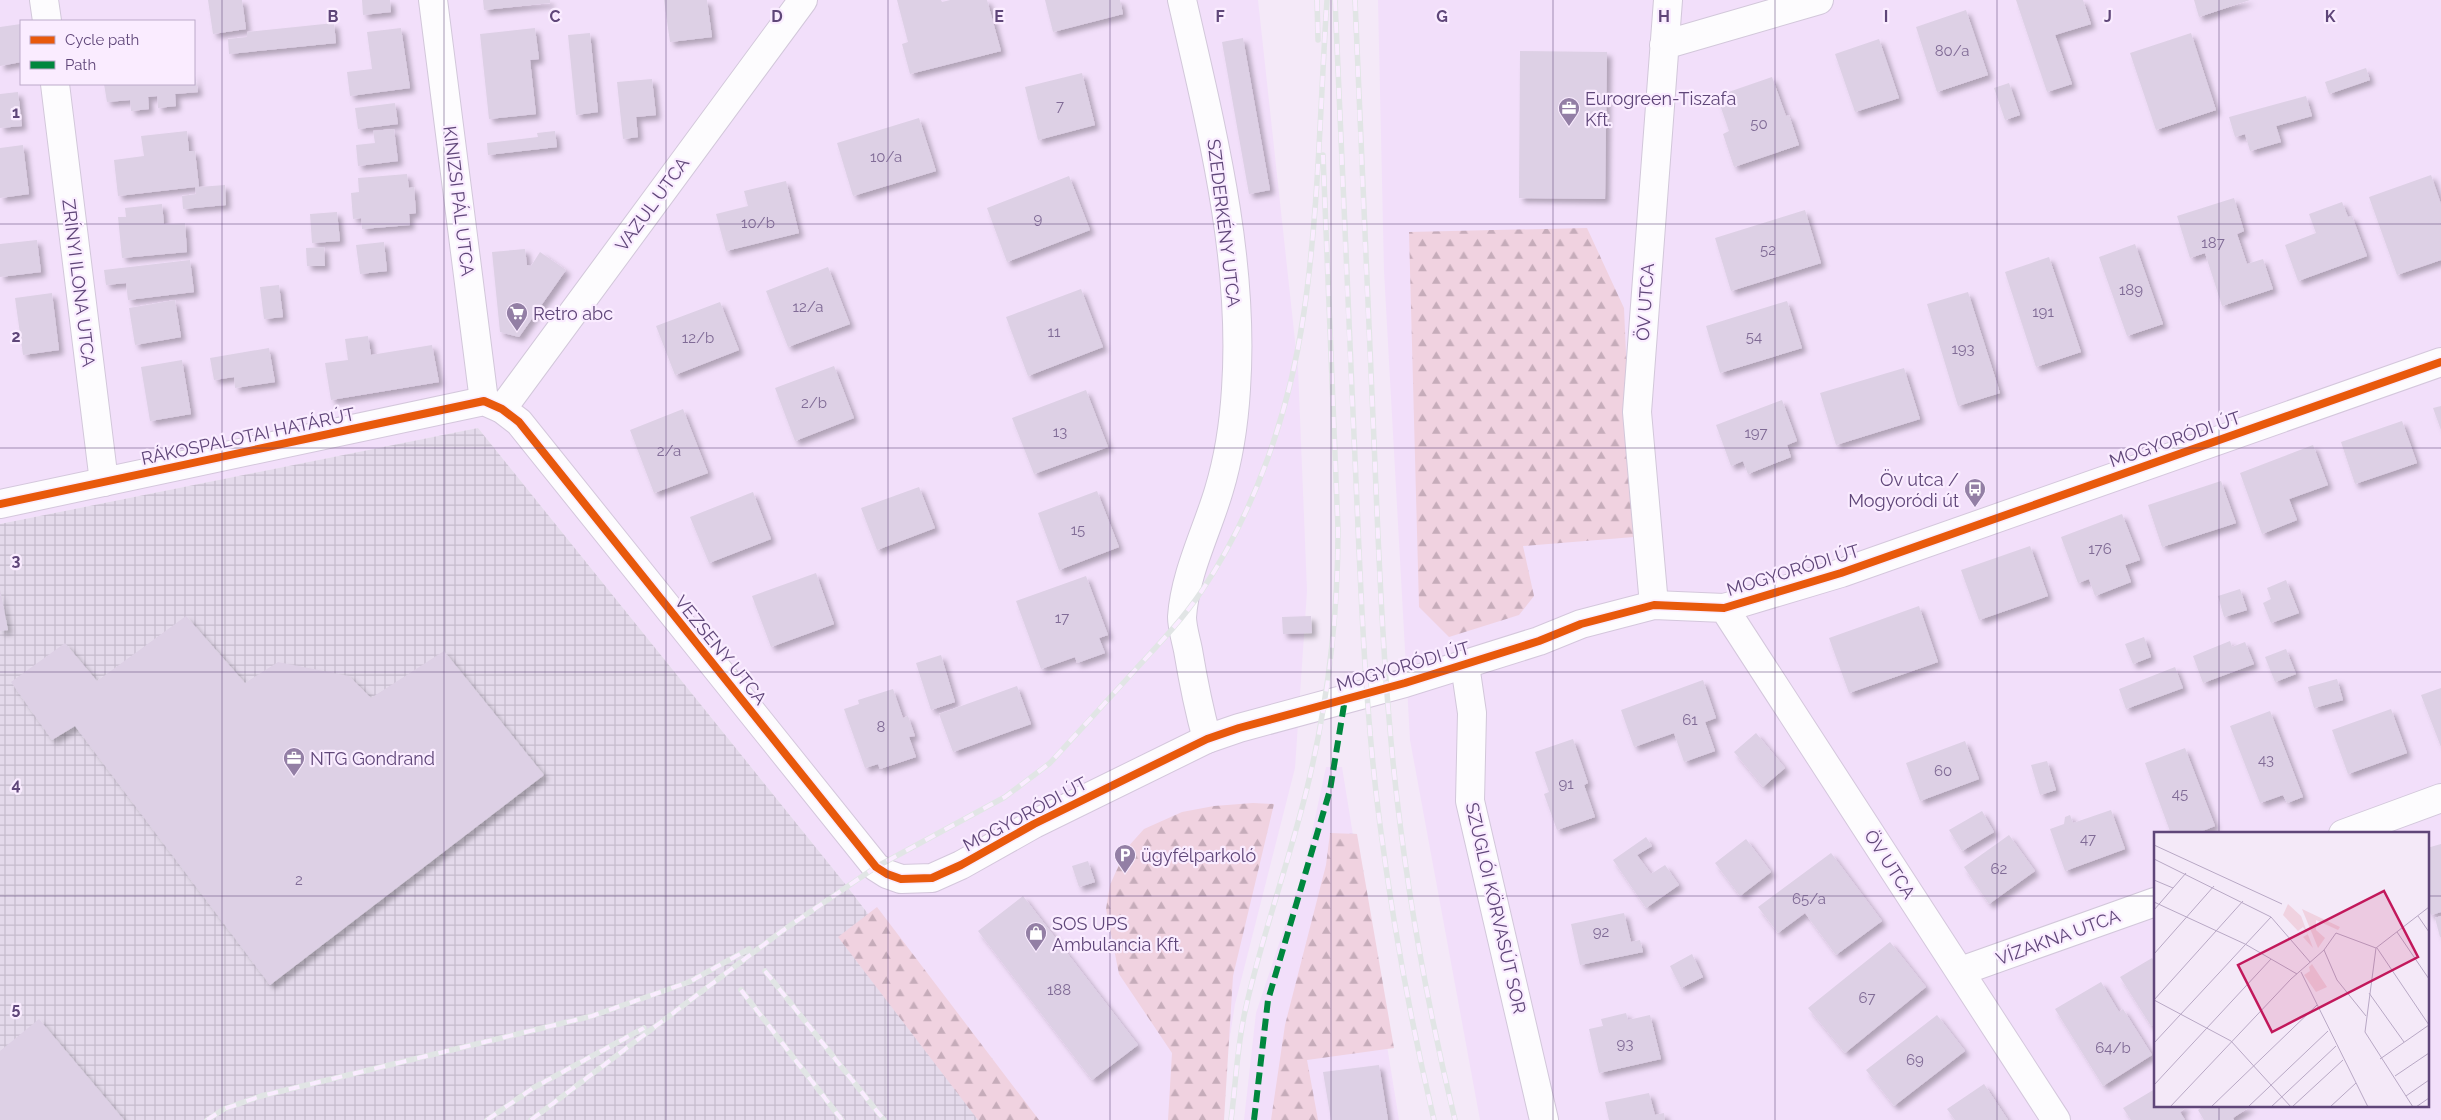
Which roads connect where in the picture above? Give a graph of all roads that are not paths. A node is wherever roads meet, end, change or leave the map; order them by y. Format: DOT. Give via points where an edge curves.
graph roads {
  1 [pos="44,0"];
  2 [pos="433,0"];
  3 [pos="802,0"];
  4 [pos="1182,0"];
  5 [pos="1668,0"];
  6 [pos="1819,0"];
  7 [pos="47,20"];
  8 [pos="1664,45"];
  9 [pos="55,85"];
  10 [pos="2441,362"];
  11 [pos="493,405"];
  12 [pos="104,482"];
  13 [pos="0,504"];
  14 [pos="1654,604"];
  15 [pos="1724,608"];
  16 [pos="1465,665"];
  17 [pos="1207,739"];
  18 [pos="2441,798"];
  19 [pos="2348,832"];
  20 [pos="932,878"];
  21 [pos="2154,902"];
  22 [pos="1961,972"];
  23 [pos="1544,1120"];
  24 [pos="2056,1120"];
  1 -- 7 [label="street"];
  2 -- 11 [label="street, KINIZSI PÁL UTCA"];
  3 -- 11 [label="street, VAZUL UTCA"];
  4 -- 17 [label="street, SZEDERKÉNY UTCA" via="1216,150 1236,305 1234,419 1220,489 1188,583 1182,619 1198,710"];
  5 -- 8 [label="street, ÖV UTCA"];
  6 -- 8 [label="street"];
  8 -- 14 [label="street, ÖV UTCA" via="1637,412"];
  9 -- 12 [label="street, ZRÍNYI ILONA UTCA"];
  10 -- 15 [label="street, MOGYORÓDI ÚT" via="1842,572"];
  11 -- 12 [label="street, RÁKOSPALOTAI HATÁRÚT"];
  11 -- 20 [label="street, VEZSENY UTCA" via="519,422 876,867 901,879"];
  12 -- 13 [label="street, RÁKOSPALOTAI HATÁRÚT"];
  14 -- 15 [label="street, MOGYORÓDI ÚT"];
  14 -- 16 [label="street, MOGYORÓDI ÚT" via="1581,624"];
  15 -- 22 [label="street, ÖV UTCA"];
  16 -- 17 [label="street, MOGYORÓDI ÚT" via="1270,718"];
  16 -- 23 [label="street, SZUGLÓI KÖRVASÚT SOR" via="1472,713 1470,801"];
  17 -- 20 [label="street, MOGYORÓDI ÚT"];
  18 -- 19 [label="street"];
  21 -- 22 [label="street, VÍZAKNA UTCA"];
  22 -- 24 [label="street, ÖV UTCA"];
}
